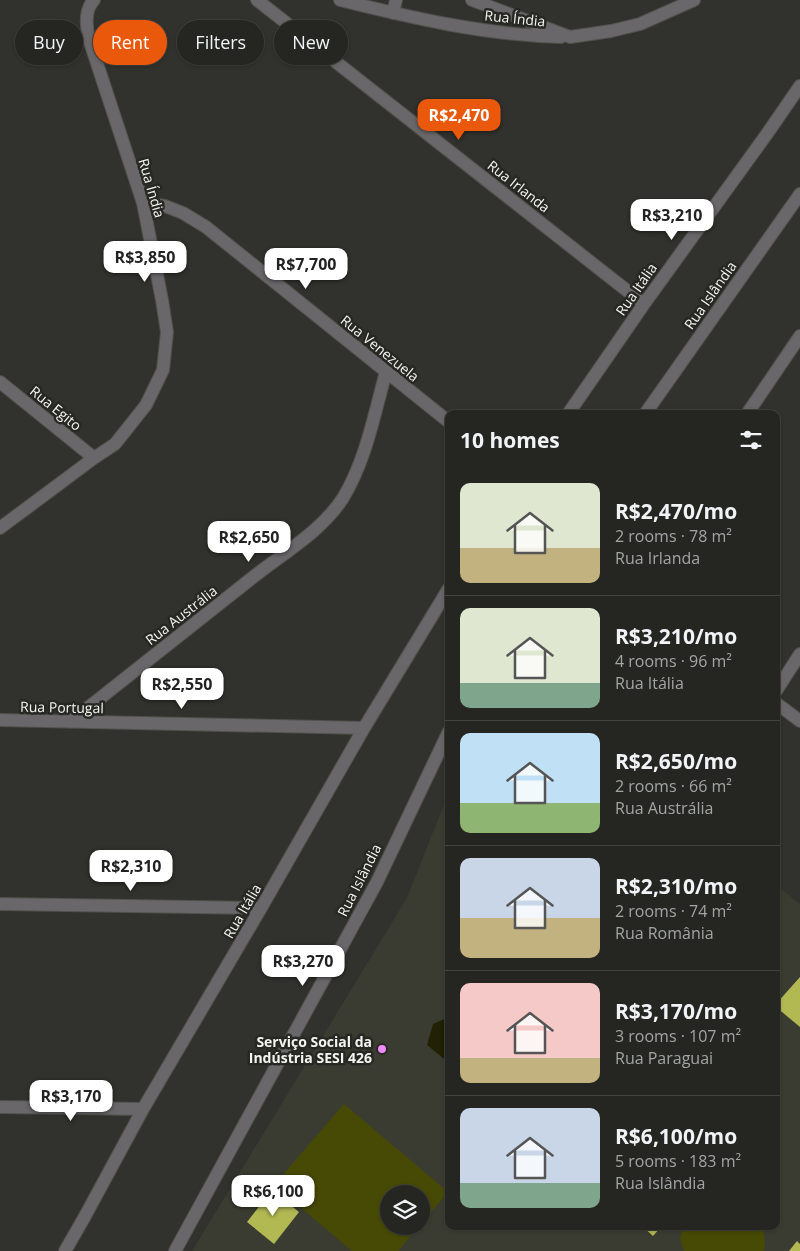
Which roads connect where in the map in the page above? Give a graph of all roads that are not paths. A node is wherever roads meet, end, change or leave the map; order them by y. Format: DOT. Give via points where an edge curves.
graph roads {
  1 [pos="257,0"];
  2 [pos="340,0"];
  3 [pos="396,0"];
  4 [pos="472,0"];
  5 [pos="694,0"];
  6 [pos="90,1"];
  7 [pos="393,13"];
  8 [pos="570,37"];
  9 [pos="800,86"];
  10 [pos="800,194"];
  11 [pos="143,203"];
  12 [pos="644,304"];
  13 [pos="800,336"];
  14 [pos="386,372"];
  15 [pos="0,382"];
  16 [pos="571,410"];
  17 [pos="648,410"];
  18 [pos="749,410"];
  19 [pos="445,419"];
  20 [pos="94,458"];
  21 [pos="0,528"];
  22 [pos="445,595"];
  23 [pos="800,654"];
  24 [pos="780,685"];
  25 [pos="780,706"];
  26 [pos="0,720"];
  27 [pos="800,721"];
  28 [pos="70,722"];
  29 [pos="364,728"];
  30 [pos="445,739"];
  31 [pos="0,904"];
  32 [pos="261,908"];
  33 [pos="0,1107"];
  34 [pos="143,1109"];
  35 [pos="65,1251"];
  36 [pos="174,1251"];
  1 -- 12 [label="street, Rua Irlanda"];
  2 -- 7 [label="street, Rua Índia"];
  3 -- 7 [label="street"];
  4 -- 8 [label="street"];
  5 -- 8 [label="street, Rua Índia" via="640,24"];
  6 -- 11 [label="street, Rua Índia" via="86,27 89,39"];
  7 -- 8 [label="street, Rua Índia" via="494,32"];
  9 -- 12 [label="street, Rua Itália"];
  10 -- 17 [label="street, Rua Islândia"];
  11 -- 14 [label="street, Rua Venezuela" via="165,206 206,227"];
  11 -- 20 [label="street, Rua Índia" via="167,332 163,370 146,404 115,444"];
  12 -- 16 [label="street, Rua Itália"];
  13 -- 18 [label="street"];
  14 -- 19 [label="street, Rua Venezuela"];
  14 -- 28 [label="street, Rua Austrália" via="355,476 329,516"];
  15 -- 20 [label="street, Rua Egito"];
  20 -- 21 [label="street, Rua Índia"];
  22 -- 29 [label="street, Rua Itália"];
  23 -- 24 [label="street"];
  25 -- 27 [label="street"];
  26 -- 28 [label="street, Rua Portugal"];
  28 -- 29 [label="street, Rua Portugal"];
  29 -- 32 [label="street, Rua Itália"];
  30 -- 36 [label="street, Rua Islândia" via="376,882"];
  31 -- 32 [label="street"];
  32 -- 34 [label="street, Rua Itália"];
  33 -- 34 [label="street"];
  34 -- 35 [label="street, Rua Itália"];
}
